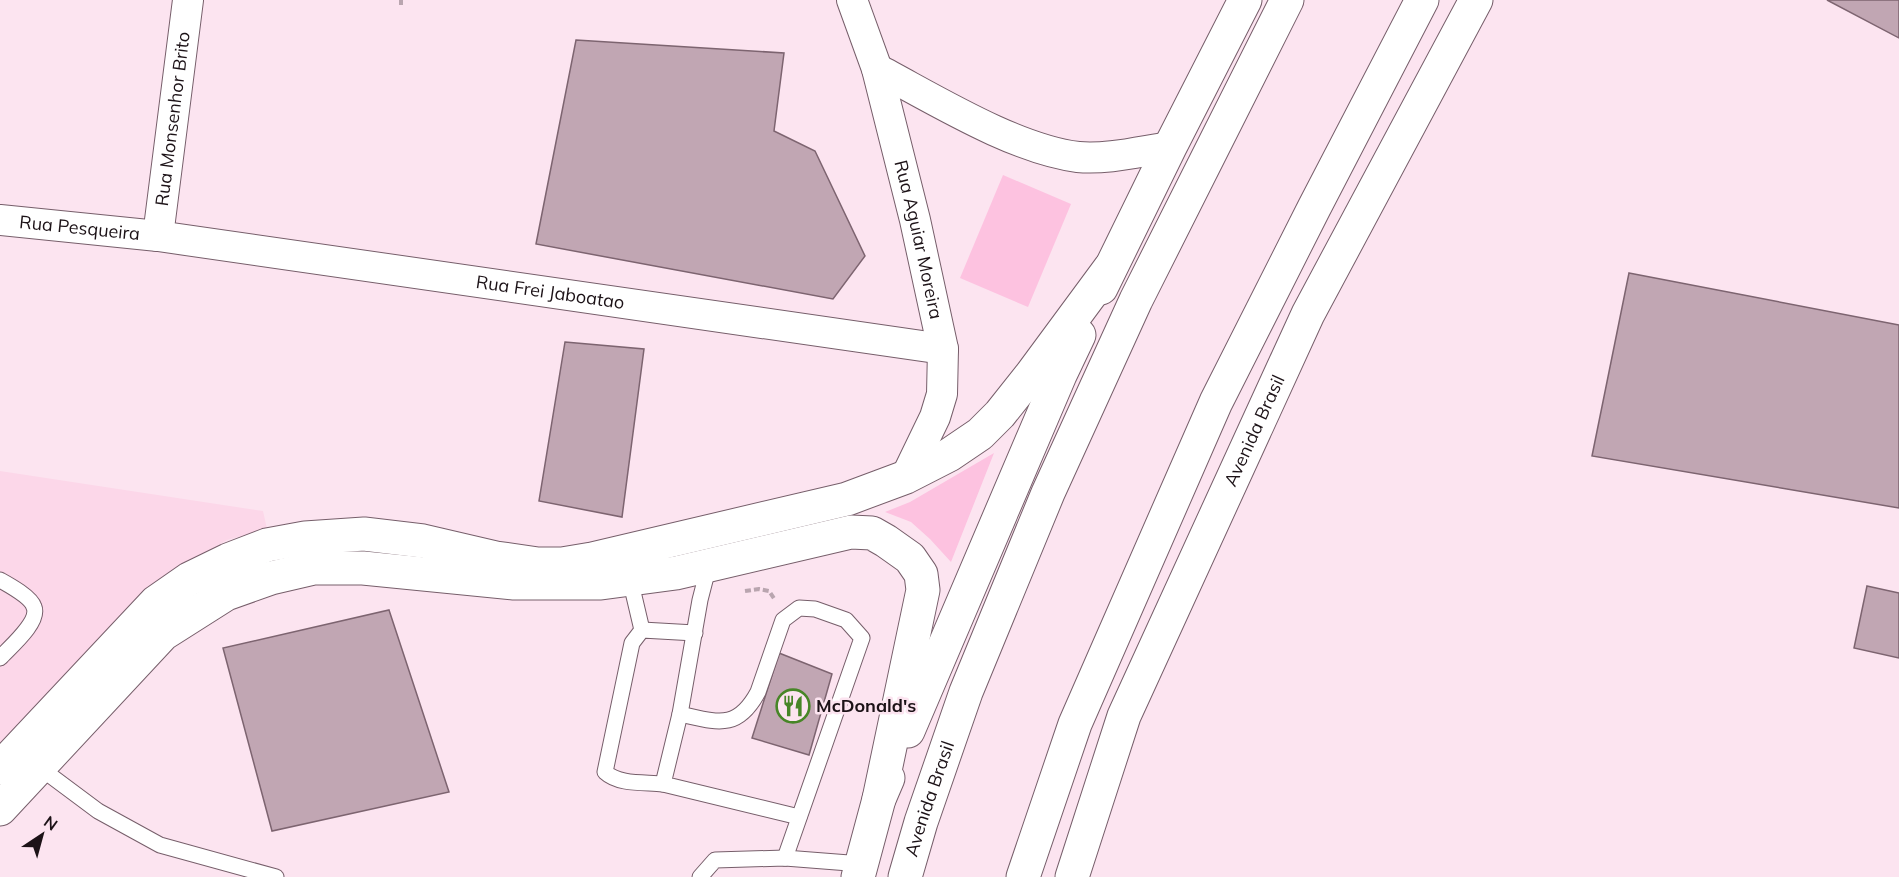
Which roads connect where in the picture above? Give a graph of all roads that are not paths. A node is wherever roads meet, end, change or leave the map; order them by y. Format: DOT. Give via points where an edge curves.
graph roads {
  1 [pos="188,0"];
  2 [pos="852,0"];
  3 [pos="1245,0"];
  4 [pos="1287,0"];
  5 [pos="1422,0"];
  6 [pos="1476,0"];
  7 [pos="877,69"];
  8 [pos="1170,147"];
  9 [pos="0,220"];
  10 [pos="158,236"];
  11 [pos="1110,268"];
  12 [pos="943,349"];
  13 [pos="906,477"];
  14 [pos="709,565"];
  15 [pos="630,579"];
  16 [pos="0,580"];
  17 [pos="642,630"];
  18 [pos="695,633"];
  19 [pos="0,658"];
  20 [pos="680,714"];
  21 [pos="39,767"];
  22 [pos="0,768"];
  23 [pos="663,784"];
  24 [pos="879,799"];
  25 [pos="0,809"];
  26 [pos="799,817"];
  27 [pos="785,858"];
  28 [pos="1079,868"];
  29 [pos="860,871"];
  30 [pos="276,877"];
  31 [pos="700,877"];
  32 [pos="905,877"];
  33 [pos="1023,877"];
  1 -- 10 [label="street, Rua Monsenhor Brito"];
  2 -- 7 [label="street, Rua Aguiar Moreira"];
  3 -- 8 [label="highway"];
  4 -- 32 [label="highway, Avenida Brasil" via="1136,300 1048,493 966,692"];
  5 -- 33 [label="highway" via="1216,402 1075,724"];
  6 -- 28 [label="highway, Avenida Brasil" via="1308,314 1124,716"];
  7 -- 8 [label="street" via="1011,137 1054,152 1080,157"];
  7 -- 12 [label="street, Rua Aguiar Moreira"];
  8 -- 11 [label="highway"];
  9 -- 10 [label="street, Rua Pesqueira"];
  10 -- 12 [label="street, Rua Frei Jaboatao"];
  11 -- 13 [label="highway" via="1000,414 980,434"];
  11 -- 24 [label="highway" via="1060,375"];
  12 -- 13 [label="street, Rua Aguiar Moreira" via="942,394"];
  13 -- 22 [label="highway" via="847,499 562,564 496,558 423,541 364,534 305,538 267,546 189,579 156,602"];
  14 -- 15 [label="highway"];
  14 -- 18 [label="lane"];
  14 -- 24 [label="highway" via="851,532 872,533 910,558 921,574 923,590"];
  15 -- 17 [label="lane"];
  15 -- 21 [label="highway" via="514,583 363,568 314,568 271,578 226,594 163,634"];
  16 -- 19 [label="lane" via="34,607 32,623"];
  17 -- 18 [label="lane"];
  17 -- 23 [label="lane" via="632,643 605,772 623,781"];
  18 -- 20 [label="lane"];
  20 -- 23 [label="lane"];
  20 -- 26 [label="lane" via="713,721 728,721 742,714 758,692 783,620 799,608 846,620 862,638"];
  21 -- 25 [label="highway"];
  21 -- 30 [label="lane" via="98,811 160,845"];
  23 -- 26 [label="lane"];
  24 -- 29 [label="highway"];
  26 -- 27 [label="lane"];
  27 -- 29 [label="lane"];
  27 -- 31 [label="lane" via="715,860"];
}
